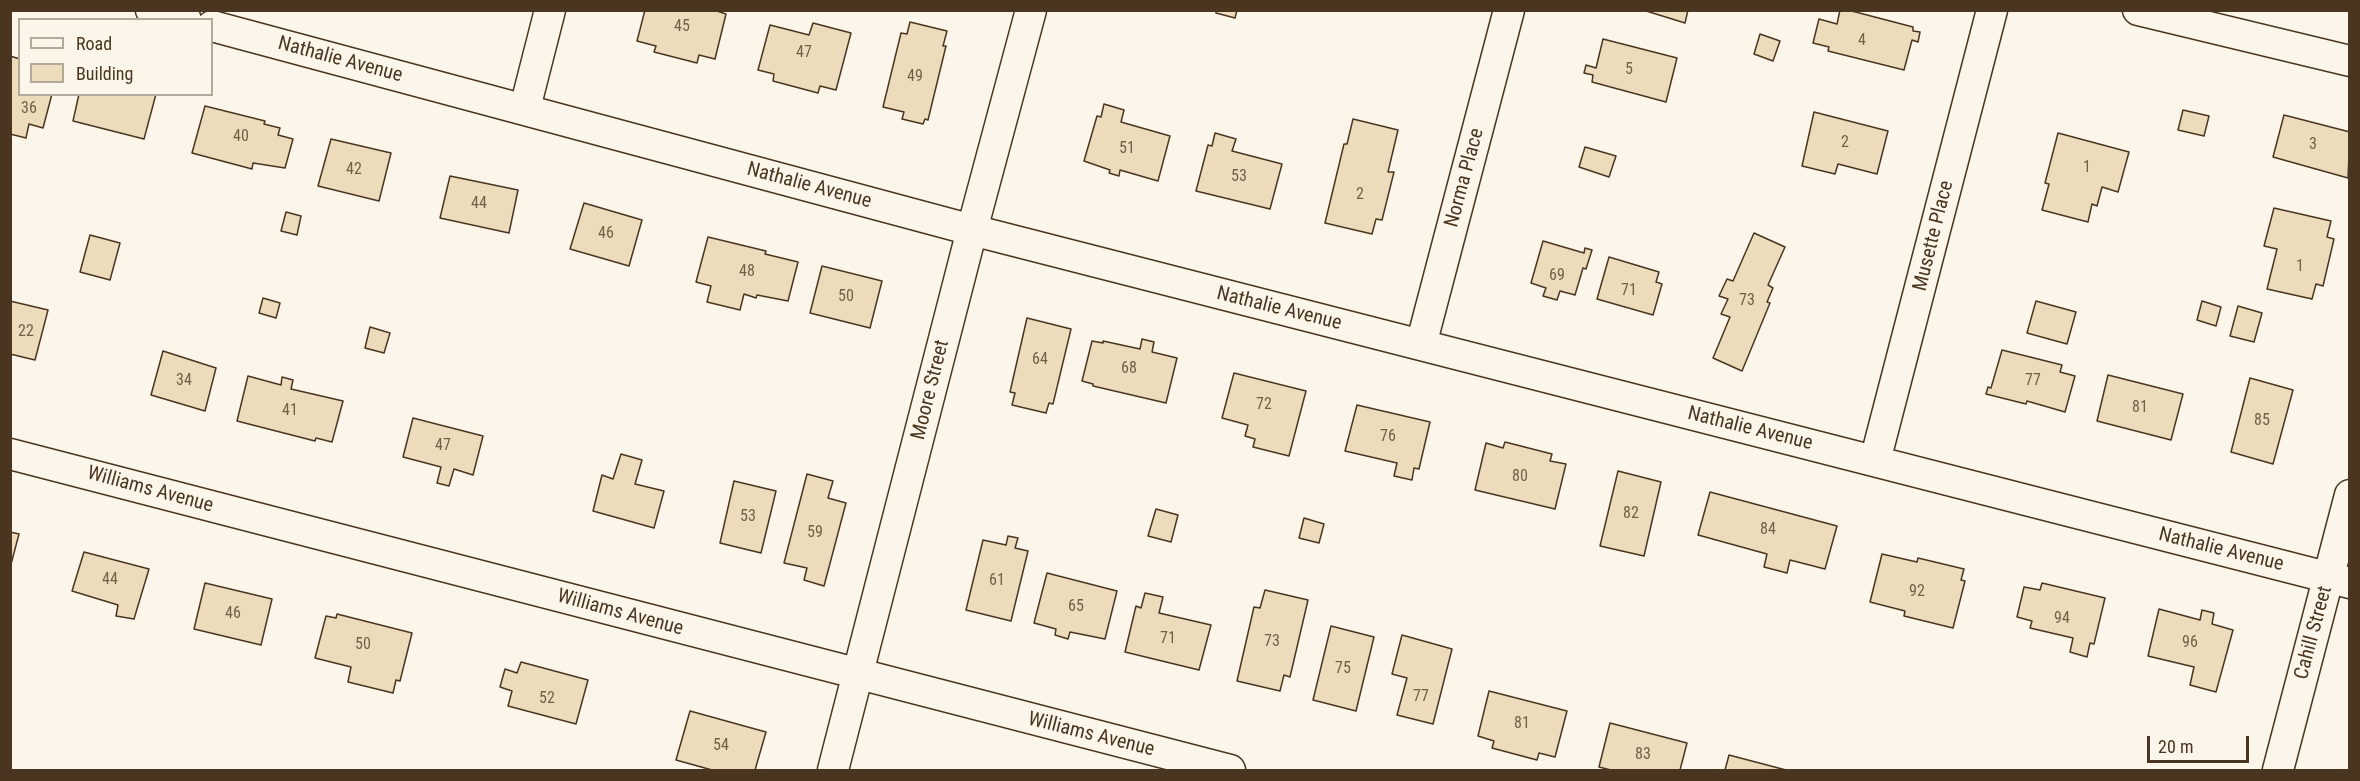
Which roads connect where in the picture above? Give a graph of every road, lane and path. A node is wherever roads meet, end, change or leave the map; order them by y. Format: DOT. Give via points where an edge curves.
graph roads {
  1 [pos="151,10"];
  2 [pos="550,10"];
  3 [pos="1031,10"];
  4 [pos="1509,10"];
  5 [pos="1992,10"];
  6 [pos="2138,10"];
  7 [pos="179,18"];
  8 [pos="213,26"];
  9 [pos="2349,61"];
  10 [pos="525,108"];
  11 [pos="972,230"];
  12 [pos="1420,345"];
  13 [pos="10,454"];
  14 [pos="1875,461"];
  15 [pos="2349,495"];
  16 [pos="2339,580"];
  17 [pos="857,674"];
  18 [pos="833,771"];
  19 [pos="1230,771"];
  20 [pos="2278,771"];
  1 -- 7 [label="street"];
  2 -- 10 [label="street"];
  3 -- 11 [label="street, Moore Street"];
  4 -- 12 [label="street, Norma Place"];
  5 -- 14 [label="street, Musette Place"];
  6 -- 9 [label="street"];
  8 -- 10 [label="street, Nathalie Avenue"];
  10 -- 11 [label="street, Nathalie Avenue"];
  11 -- 12 [label="street, Nathalie Avenue"];
  11 -- 17 [label="street, Moore Street"];
  12 -- 14 [label="street, Nathalie Avenue"];
  13 -- 17 [label="street, Williams Avenue"];
  14 -- 16 [label="street, Nathalie Avenue"];
  15 -- 16 [label="street, Cahill Street"];
  16 -- 20 [label="street, Cahill Street"];
  17 -- 18 [label="street, Moore Street"];
  17 -- 19 [label="street, Williams Avenue"];
}
